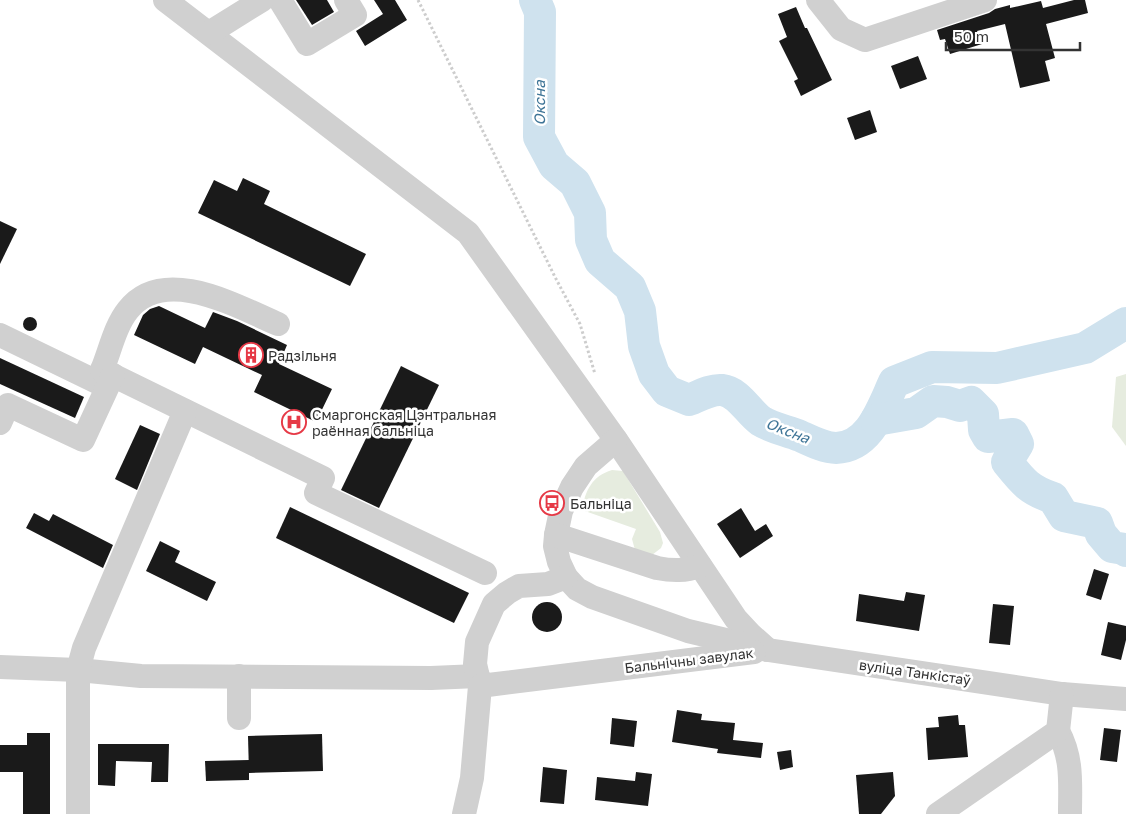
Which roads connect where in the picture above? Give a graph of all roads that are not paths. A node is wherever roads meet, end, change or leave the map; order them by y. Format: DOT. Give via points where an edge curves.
graph roads {
  1 [pos="165,0"];
  2 [pos="262,0"];
  3 [pos="280,0"];
  4 [pos="346,0"];
  5 [pos="818,0"];
  6 [pos="985,0"];
  7 [pos="209,33"];
  8 [pos="278,324"];
  9 [pos="0,335"];
  10 [pos="107,373"];
  11 [pos="185,411"];
  12 [pos="0,422"];
  13 [pos="616,440"];
  14 [pos="556,535"];
  15 [pos="700,566"];
  16 [pos="486,573"];
  17 [pos="566,577"];
  18 [pos="768,650"];
  19 [pos="0,667"];
  20 [pos="78,670"];
  21 [pos="239,676"];
  22 [pos="479,681"];
  23 [pos="1062,694"];
  24 [pos="1126,699"];
  25 [pos="238,718"];
  26 [pos="1058,731"];
  27 [pos="78,814"];
  28 [pos="464,814"];
  29 [pos="938,814"];
  30 [pos="1070,814"];
  1 -- 7 [label="street, Бальнічны завулак"];
  2 -- 7 [label="street"];
  3 -- 4 [label="street" via="307,44 355,15"];
  5 -- 6 [label="street" via="841,29 865,40"];
  7 -- 13 [label="street, Бальнічны завулак" via="468,233"];
  8 -- 10 [label="street" via="204,293 157,291 128,309"];
  9 -- 10 [label="street" via="97,382"];
  10 -- 11 [label="street"];
  10 -- 12 [label="street" via="83,440 8,405"];
  11 -- 16 [label="street" via="323,478 316,493"];
  11 -- 20 [label="street" via="84,648"];
  13 -- 14 [label="street" via="586,466 572,487 561,511"];
  13 -- 15 [label="street, Бальнічны завулак"];
  14 -- 15 [label="street" via="657,568 672,571"];
  14 -- 17 [label="street" via="555,546"];
  15 -- 18 [label="street, Бальнічны завулак" via="736,619"];
  17 -- 18 [label="street" via="577,589 592,597 688,631"];
  17 -- 22 [label="street" via="548,584 519,586 494,604 477,642 475,664"];
  18 -- 22 [label="street, Бальнічны завулак"];
  18 -- 23 [label="street, вуліца Танкістаў"];
  19 -- 20 [label="street, Бальнічны завулак"];
  20 -- 21 [label="street, Бальнічны завулак" via="141,676"];
  20 -- 27 [label="street"];
  21 -- 22 [label="street, Бальнічны завулак"];
  21 -- 25 [label="street"];
  22 -- 28 [label="street" via="472,778"];
  23 -- 24 [label="street, вуліца Танкістаў"];
  23 -- 26 [label="street"];
  26 -- 29 [label="street"];
  26 -- 30 [label="street" via="1069,759"];
}
